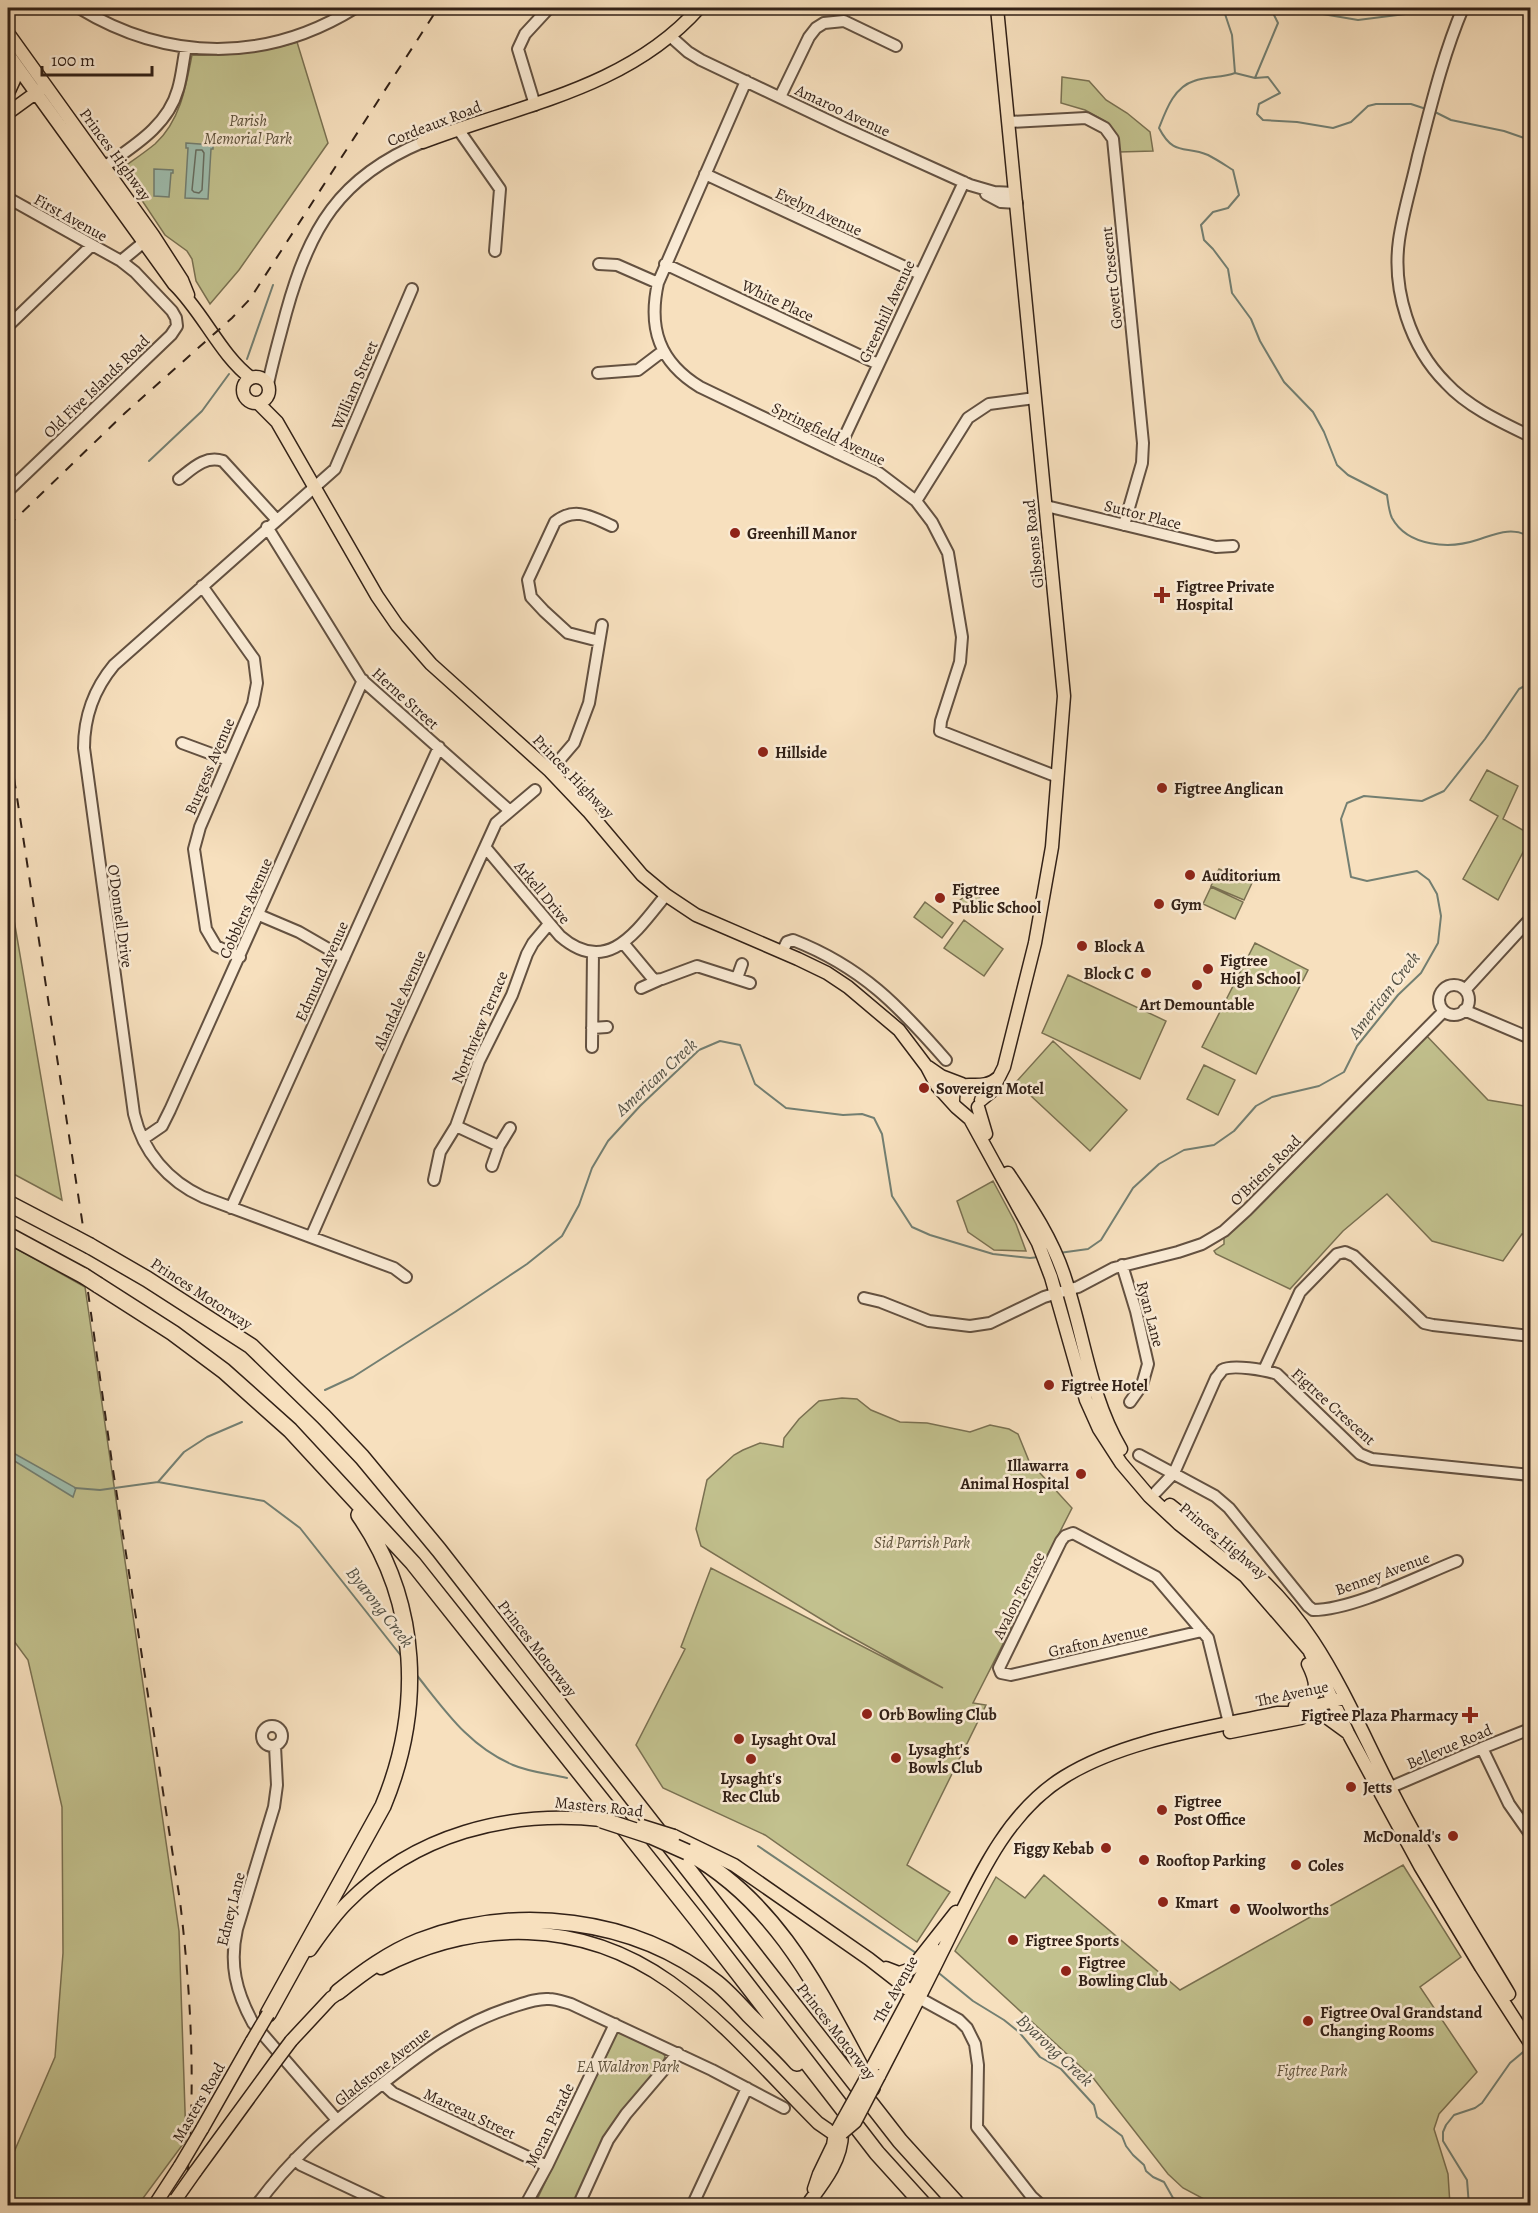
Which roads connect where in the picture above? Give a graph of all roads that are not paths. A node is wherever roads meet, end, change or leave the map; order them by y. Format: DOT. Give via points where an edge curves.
graph roads {
  1 [pos="79,8"];
  2 [pos="355,8"];
  3 [pos="549,8"];
  4 [pos="699,8"];
  5 [pos="998,8"];
  6 [pos="1463,8"];
  7 [pos="8,33"];
  8 [pos="672,34"];
  9 [pos="896,46"];
  10 [pos="186,47"];
  11 [pos="8,55"];
  12 [pos="746,81"];
  13 [pos="37,83"];
  14 [pos="8,95"];
  15 [pos="780,97"];
  16 [pos="535,105"];
  17 [pos="9,112"];
  18 [pos="52,114"];
  19 [pos="1008,122"];
  20 [pos="458,129"];
  21 [pos="423,142"];
  22 [pos="100,170"];
  23 [pos="705,174"];
  24 [pos="967,184"];
  25 [pos="8,198"];
  26 [pos="1016,198"];
  27 [pos="148,238"];
  28 [pos="91,246"];
  29 [pos="495,251"];
  30 [pos="121,261"];
  31 [pos="599,264"];
  32 [pos="665,264"];
  33 [pos="920,274"];
  34 [pos="658,283"];
  35 [pos="412,289"];
  36 [pos="8,326"];
  37 [pos="177,326"];
  38 [pos="663,351"];
  39 [pos="878,364"];
  40 [pos="598,373"];
  41 [pos="258,387"];
  42 [pos="1035,398"];
  43 [pos="1530,436"];
  44 [pos="837,453"];
  45 [pos="179,479"];
  46 [pos="314,486"];
  47 [pos="8,491"];
  48 [pos="916,501"];
  49 [pos="1046,506"];
  50 [pos="276,519"];
  51 [pos="1124,525"];
  52 [pos="612,526"];
  53 [pos="267,527"];
  54 [pos="1233,546"];
  55 [pos="202,586"];
  56 [pos="602,626"];
  57 [pos="599,641"];
  58 [pos="363,680"];
  59 [pos="182,743"];
  60 [pos="439,747"];
  61 [pos="228,760"];
  62 [pos="550,771"];
  63 [pos="1058,777"];
  64 [pos="535,790"];
  65 [pos="510,811"];
  66 [pos="485,847"];
  67 [pos="666,895"];
  68 [pos="259,915"];
  69 [pos="1530,919"];
  70 [pos="549,924"];
  71 [pos="624,944"];
  72 [pos="593,952"];
  73 [pos="782,952"];
  74 [pos="240,957"];
  75 [pos="344,958"];
  76 [pos="742,964"];
  77 [pos="736,978"];
  78 [pos="659,980"];
  79 [pos="750,983"];
  80 [pos="641,988"];
  81 [pos="1465,990"];
  82 [pos="1464,1010"];
  83 [pos="1444,1011"];
  84 [pos="592,1028"];
  85 [pos="607,1028"];
  86 [pos="1530,1038"];
  87 [pos="592,1047"];
  88 [pos="946,1060"];
  89 [pos="927,1066"];
  90 [pos="1001,1073"];
  91 [pos="962,1084"];
  92 [pos="975,1086"];
  93 [pos="953,1101"];
  94 [pos="979,1103"];
  95 [pos="963,1112"];
  96 [pos="456,1126"];
  97 [pos="510,1128"];
  98 [pos="143,1139"];
  99 [pos="499,1146"];
  100 [pos="492,1166"];
  101 [pos="434,1180"];
  102 [pos="8,1203"];
  103 [pos="231,1208"];
  104 [pos="8,1234"];
  105 [pos="311,1237"];
  106 [pos="1044,1242"];
  107 [pos="1122,1265"];
  108 [pos="406,1277"];
  109 [pos="1062,1292"];
  110 [pos="864,1299"];
  111 [pos="1530,1336"];
  112 [pos="1264,1370"];
  113 [pos="1130,1402"];
  114 [pos="290,1430"];
  115 [pos="1139,1455"];
  116 [pos="1174,1473"];
  117 [pos="1530,1475"];
  118 [pos="1156,1492"];
  119 [pos="1457,1561"];
  120 [pos="1316,1610"];
  121 [pos="1277,1611"];
  122 [pos="1202,1631"];
  123 [pos="1001,1673"];
  124 [pos="1341,1704"];
  125 [pos="1277,1713"];
  126 [pos="1315,1715"];
  127 [pos="1229,1723"];
  128 [pos="1530,1729"];
  129 [pos="1348,1733"];
  130 [pos="275,1746"];
  131 [pos="1482,1748"];
  132 [pos="1106,1757"];
  133 [pos="1385,1790"];
  134 [pos="602,1820"];
  135 [pos="1530,1834"];
  136 [pos="970,1893"];
  137 [pos="869,1959"];
  138 [pos="338,1992"];
  139 [pos="915,1995"];
  140 [pos="268,2014"];
  141 [pos="615,2024"];
  142 [pos="1529,2036"];
  143 [pos="678,2053"];
  144 [pos="382,2084"];
  145 [pos="747,2088"];
  146 [pos="784,2108"];
  147 [pos="337,2120"];
  148 [pos="839,2133"];
  149 [pos="900,2141"];
  150 [pos="876,2153"];
  151 [pos="295,2158"];
  152 [pos="547,2166"];
  153 [pos="174,2202"];
  154 [pos="809,2203"];
  155 [pos="154,2205"];
  156 [pos="256,2205"];
  157 [pos="388,2205"];
  158 [pos="525,2205"];
  159 [pos="578,2205"];
  160 [pos="692,2205"];
  161 [pos="925,2205"];
  162 [pos="959,2205"];
  163 [pos="1042,2205"];
  1 -- 10 [label="street" via="116,28"];
  2 -- 10 [label="street" via="324,25 269,44 224,49"];
  3 -- 16 [label="street" via="525,34 518,49"];
  4 -- 8 [label="main road, Cordeaux Road"];
  5 -- 19 [label="main road, Gibsons Road"];
  6 -- 43 [label="street" via="1443,62 1399,241 1404,308 1426,358 1447,385 1487,414"];
  7 -- 13 [label="main road, Princes Highway"];
  8 -- 12 [label="street, Amaroo Avenue" via="705,60"];
  8 -- 16 [label="main road, Cordeaux Road" via="616,73"];
  9 -- 15 [label="street" via="844,21 824,23 809,37"];
  10 -- 22 [label="street" via="178,89 166,115 154,130"];
  11 -- 13 [label="main road, Princes Highway"];
  11 -- 14 [label="main road" via="14,80"];
  12 -- 15 [label="street, Amaroo Avenue"];
  12 -- 23 [label="street, Springfield Avenue"];
  13 -- 14 [label="main road"];
  13 -- 17 [label="main road"];
  13 -- 18 [label="main road, Princes Highway"];
  13 -- 22 [label="main road, Princes Highway"];
  15 -- 24 [label="street, Amaroo Avenue"];
  16 -- 20 [label="main road, Cordeaux Road"];
  17 -- 18 [label="main road" via="32,106"];
  18 -- 22 [label="main road, Princes Highway"];
  19 -- 26 [label="main road, Gibsons Road"];
  19 -- 51 [label="street, Govett Crescent" via="1086,118 1105,128 1113,139 1143,443 1142,463"];
  20 -- 21 [label="main road, Cordeaux Road"];
  20 -- 29 [label="street" via="500,189"];
  21 -- 41 [label="street, Cordeaux Road" via="371,169 327,214 299,268 273,359"];
  22 -- 27 [label="main road, Princes Highway"];
  23 -- 32 [label="street, Springfield Avenue"];
  23 -- 33 [label="street, Evelyn Avenue"];
  24 -- 26 [label="street, Amaroo Avenue" via="1001,202"];
  24 -- 33 [label="street, Greenhill Avenue"];
  25 -- 28 [label="street, First Avenue"];
  26 -- 42 [label="main road, Gibsons Road"];
  27 -- 30 [label="street"];
  27 -- 41 [label="main road, Princes Highway" via="182,280 190,299 238,368"];
  28 -- 30 [label="street, First Avenue"];
  28 -- 36 [label="street"];
  30 -- 37 [label="street, First Avenue" via="172,311"];
  31 -- 34 [label="street" via="617,266"];
  32 -- 34 [label="street, Springfield Avenue"];
  32 -- 39 [label="street, White Place"];
  33 -- 39 [label="street, Greenhill Avenue"];
  34 -- 38 [label="street, Springfield Avenue" via="653,310"];
  35 -- 46 [label="street, William Street" via="339,461"];
  37 -- 47 [label="street, Old Five Islands Road"];
  38 -- 40 [label="street" via="638,370"];
  38 -- 44 [label="street, Springfield Avenue" via="678,371 700,387"];
  39 -- 44 [label="street, Greenhill Avenue"];
  41 -- 46 [label="main road, Princes Highway"];
  42 -- 48 [label="street" via="989,404 968,418"];
  42 -- 49 [label="main road, Gibsons Road"];
  44 -- 48 [label="street, Springfield Avenue" via="879,473"];
  45 -- 50 [label="street" via="207,460 222,461"];
  46 -- 50 [label="street, O'Donnell Drive"];
  46 -- 62 [label="main road, Princes Highway" via="397,626 431,664"];
  48 -- 63 [label="street, Springfield Avenue" via="948,553 962,637 960,662 940,731"];
  49 -- 51 [label="street, Suttor Place"];
  49 -- 63 [label="main road, Gibsons Road" via="1064,696"];
  50 -- 53 [label="street, O'Donnell Drive"];
  51 -- 54 [label="street, Suttor Place" via="1216,547"];
  52 -- 57 [label="street" via="581,513 562,516 555,522 528,579 531,597 568,633"];
  53 -- 55 [label="street, O'Donnell Drive"];
  53 -- 58 [label="street, Herne Street"];
  55 -- 61 [label="street, Burgess Avenue" via="254,659 257,683 253,704"];
  55 -- 98 [label="street, O'Donnell Drive" via="105,676 84,732 85,766 134,1114"];
  56 -- 57 [label="street"];
  57 -- 62 [label="street" via="591,698 577,737"];
  58 -- 60 [label="street, Herne Street"];
  58 -- 68 [label="street, Cobblers Avenue"];
  59 -- 61 [label="street"];
  60 -- 65 [label="street, Herne Street"];
  60 -- 75 [label="street, Edmund Avenue"];
  61 -- 74 [label="street, Burgess Avenue" via="194,849 206,929 216,946"];
  62 -- 67 [label="main road, Princes Highway" via="642,875"];
  63 -- 90 [label="main road, Gibsons Road" via="1052,847 1038,928"];
  64 -- 65 [label="street, Alandale Avenue"];
  65 -- 66 [label="street, Alandale Avenue" via="496,823"];
  66 -- 70 [label="street, Arkell Drive"];
  66 -- 105 [label="street, Alandale Avenue"];
  67 -- 71 [label="street"];
  67 -- 73 [label="main road, Princes Highway" via="696,915"];
  68 -- 74 [label="street, Cobblers Avenue"];
  68 -- 75 [label="street"];
  69 -- 81 [label="street"];
  70 -- 72 [label="street, Arkell Drive" via="567,943"];
  70 -- 96 [label="street, Northview Terrace" via="526,954"];
  71 -- 72 [label="street"];
  71 -- 78 [label="street" via="651,978"];
  72 -- 84 [label="street"];
  73 -- 88 [label="street" via="787,942 793,940 853,970 894,1004"];
  73 -- 89 [label="main road, Princes Highway" via="827,973 869,1002"];
  74 -- 98 [label="street, Cobblers Avenue" via="171,1110 162,1126"];
  75 -- 103 [label="street, Edmund Avenue"];
  76 -- 77 [label="street"];
  77 -- 78 [label="street" via="697,966"];
  77 -- 79 [label="street"];
  78 -- 80 [label="street"];
  81 -- 82 [label="street" via="1468,998"];
  81 -- 83 [label="street" via="1451,986 1443,991 1439,1000"];
  82 -- 83 [label="street" via="1454,1015"];
  82 -- 86 [label="street"];
  83 -- 107 [label="street, O'Briens Road" via="1224,1231 1193,1248"];
  84 -- 85 [label="street"];
  84 -- 87 [label="street"];
  89 -- 91 [label="main road, Princes Highway"];
  89 -- 93 [label="main road, Princes Highway" via="937,1086"];
  90 -- 92 [label="main road" via="990,1083"];
  90 -- 94 [label="main road, Gibsons Road" via="992,1091"];
  91 -- 92 [label="main road"];
  91 -- 93 [label="main road" via="955,1090"];
  92 -- 94 [label="main road" via="980,1092"];
  93 -- 95 [label="main road"];
  94 -- 95 [label="main road"];
  94 -- 106 [label="main road, Princes Highway" via="991,1146"];
  95 -- 106 [label="main road, Princes Highway"];
  96 -- 99 [label="street"];
  96 -- 101 [label="street, Northview Terrace" via="440,1152"];
  97 -- 99 [label="street"];
  98 -- 103 [label="street, O'Donnell Drive" via="159,1165 183,1188"];
  99 -- 100 [label="street"];
  102 -- 149 [label="highway, Princes Motorway, bridge" via="147,1279 251,1346 324,1417 439,1550"];
  103 -- 105 [label="street, O'Donnell Drive"];
  104 -- 114 [label="highway, bridge" via="164,1327 224,1371"];
  105 -- 108 [label="street, O'Donnell Drive" via="394,1268"];
  106 -- 109 [label="main road, Princes Highway"];
  107 -- 109 [label="street, O'Briens Road"];
  107 -- 113 [label="street, Ryan Lane" via="1148,1364 1142,1384"];
  109 -- 110 [label="street, O'Briens Road" via="990,1323 970,1326 929,1321"];
  109 -- 118 [label="main road, Princes Highway" via="1108,1425 1123,1453"];
  109 -- 121 [label="main road, Princes Highway" via="1086,1400 1121,1463 1159,1506 1232,1563"];
  111 -- 112 [label="street" via="1424,1323 1354,1256 1345,1252 1337,1254 1300,1292"];
  112 -- 116 [label="street, Figtree Crescent" via="1222,1370"];
  112 -- 117 [label="street, Figtree Crescent" via="1277,1374 1360,1454 1372,1459"];
  114 -- 140 [label="highway" via="341,1489 369,1530 393,1579 406,1629 410,1690 405,1739 383,1806"];
  114 -- 150 [label="highway" via="413,1563 697,1920"];
  115 -- 116 [label="street, Princes Highway"];
  116 -- 118 [label="street, Figtree Crescent"];
  116 -- 120 [label="street, Princes Highway" via="1215,1496 1229,1509 1308,1606"];
  118 -- 124 [label="main road, Princes Highway" via="1277,1593 1318,1646"];
  119 -- 120 [label="street, Benney Avenue" via="1366,1598"];
  121 -- 124 [label="main road, Princes Highway" via="1309,1650"];
  121 -- 125 [label="main road" via="1316,1686 1309,1701"];
  122 -- 123 [label="street, Grafton Avenue" via="1011,1675"];
  122 -- 123 [label="street, Avalon Terrace" via="1156,1577 1073,1533 1062,1541 1000,1664"];
  122 -- 127 [label="street" via="1211,1645"];
  124 -- 125 [label="main road, The Avenue"];
  124 -- 126 [label="main road, The Avenue"];
  124 -- 129 [label="main road, Princes Highway"];
  124 -- 133 [label="main road, Princes Highway"];
  125 -- 127 [label="main road, The Avenue"];
  126 -- 129 [label="main road" via="1326,1717"];
  126 -- 132 [label="main road, The Avenue"];
  127 -- 132 [label="main road, The Avenue"];
  128 -- 131 [label="street, Bellevue Road"];
  129 -- 133 [label="main road, Princes Highway"];
  130 -- 147 [label="street, Edney Lane" via="274,1807 237,1929 234,1976 243,2005 254,2023"];
  131 -- 133 [label="street, Bellevue Road"];
  131 -- 135 [label="street" via="1509,1804"];
  132 -- 136 [label="main road, The Avenue" via="1064,1777 1036,1798 1005,1835"];
  133 -- 142 [label="main road, Princes Highway" via="1432,1886"];
  134 -- 137 [label="main road, Masters Road, bridge" via="626,1822 674,1836 735,1865"];
  134 -- 140 [label="main road, Masters Road" via="552,1816 511,1820 462,1832 411,1855 347,1903 309,1951"];
  134 -- 149 [label="highway, bridge" via="651,1836 706,1863 769,1917 822,1998"];
  136 -- 137 [label="main road, Masters Road" via="907,1971 894,1972"];
  136 -- 139 [label="main road, The Avenue"];
  137 -- 139 [label="main road, Masters Road"];
  138 -- 148 [label="main road, Masters Road" via="412,1954 467,1937 538,1932 580,1940 626,1957 670,1982 818,2123"];
  138 -- 150 [label="highway" via="373,1966 417,1942 481,1924 554,1921 615,1932 677,1958 717,1983 791,2056"];
  138 -- 153 [label="main road, Masters Road, bridge" via="276,2061"];
  139 -- 148 [label="main road, The Avenue, bridge" via="855,2122"];
  139 -- 163 [label="street" via="967,2028 975,2044 978,2065 977,2127"];
  140 -- 155 [label="main road, Masters Road, bridge"];
  141 -- 143 [label="street, Gladstone Avenue"];
  141 -- 144 [label="street, Gladstone Avenue" via="549,1998 524,2003 450,2034"];
  141 -- 152 [label="street, Moran Parade"];
  143 -- 145 [label="street, Gladstone Avenue"];
  143 -- 159 [label="street" via="608,2140"];
  144 -- 147 [label="street, Gladstone Avenue"];
  144 -- 152 [label="street, Marceau Street" via="393,2093"];
  145 -- 146 [label="street, Gladstone Avenue"];
  145 -- 160 [label="street"];
  147 -- 151 [label="street, Gladstone Avenue"];
  148 -- 154 [label="main road, The Avenue"];
  149 -- 162 [label="highway, Princes Motorway"];
  150 -- 161 [label="highway"];
  151 -- 156 [label="street, Gladstone Avenue"];
  151 -- 157 [label="street" via="301,2165"];
  152 -- 158 [label="street, Moran Parade"];
}
